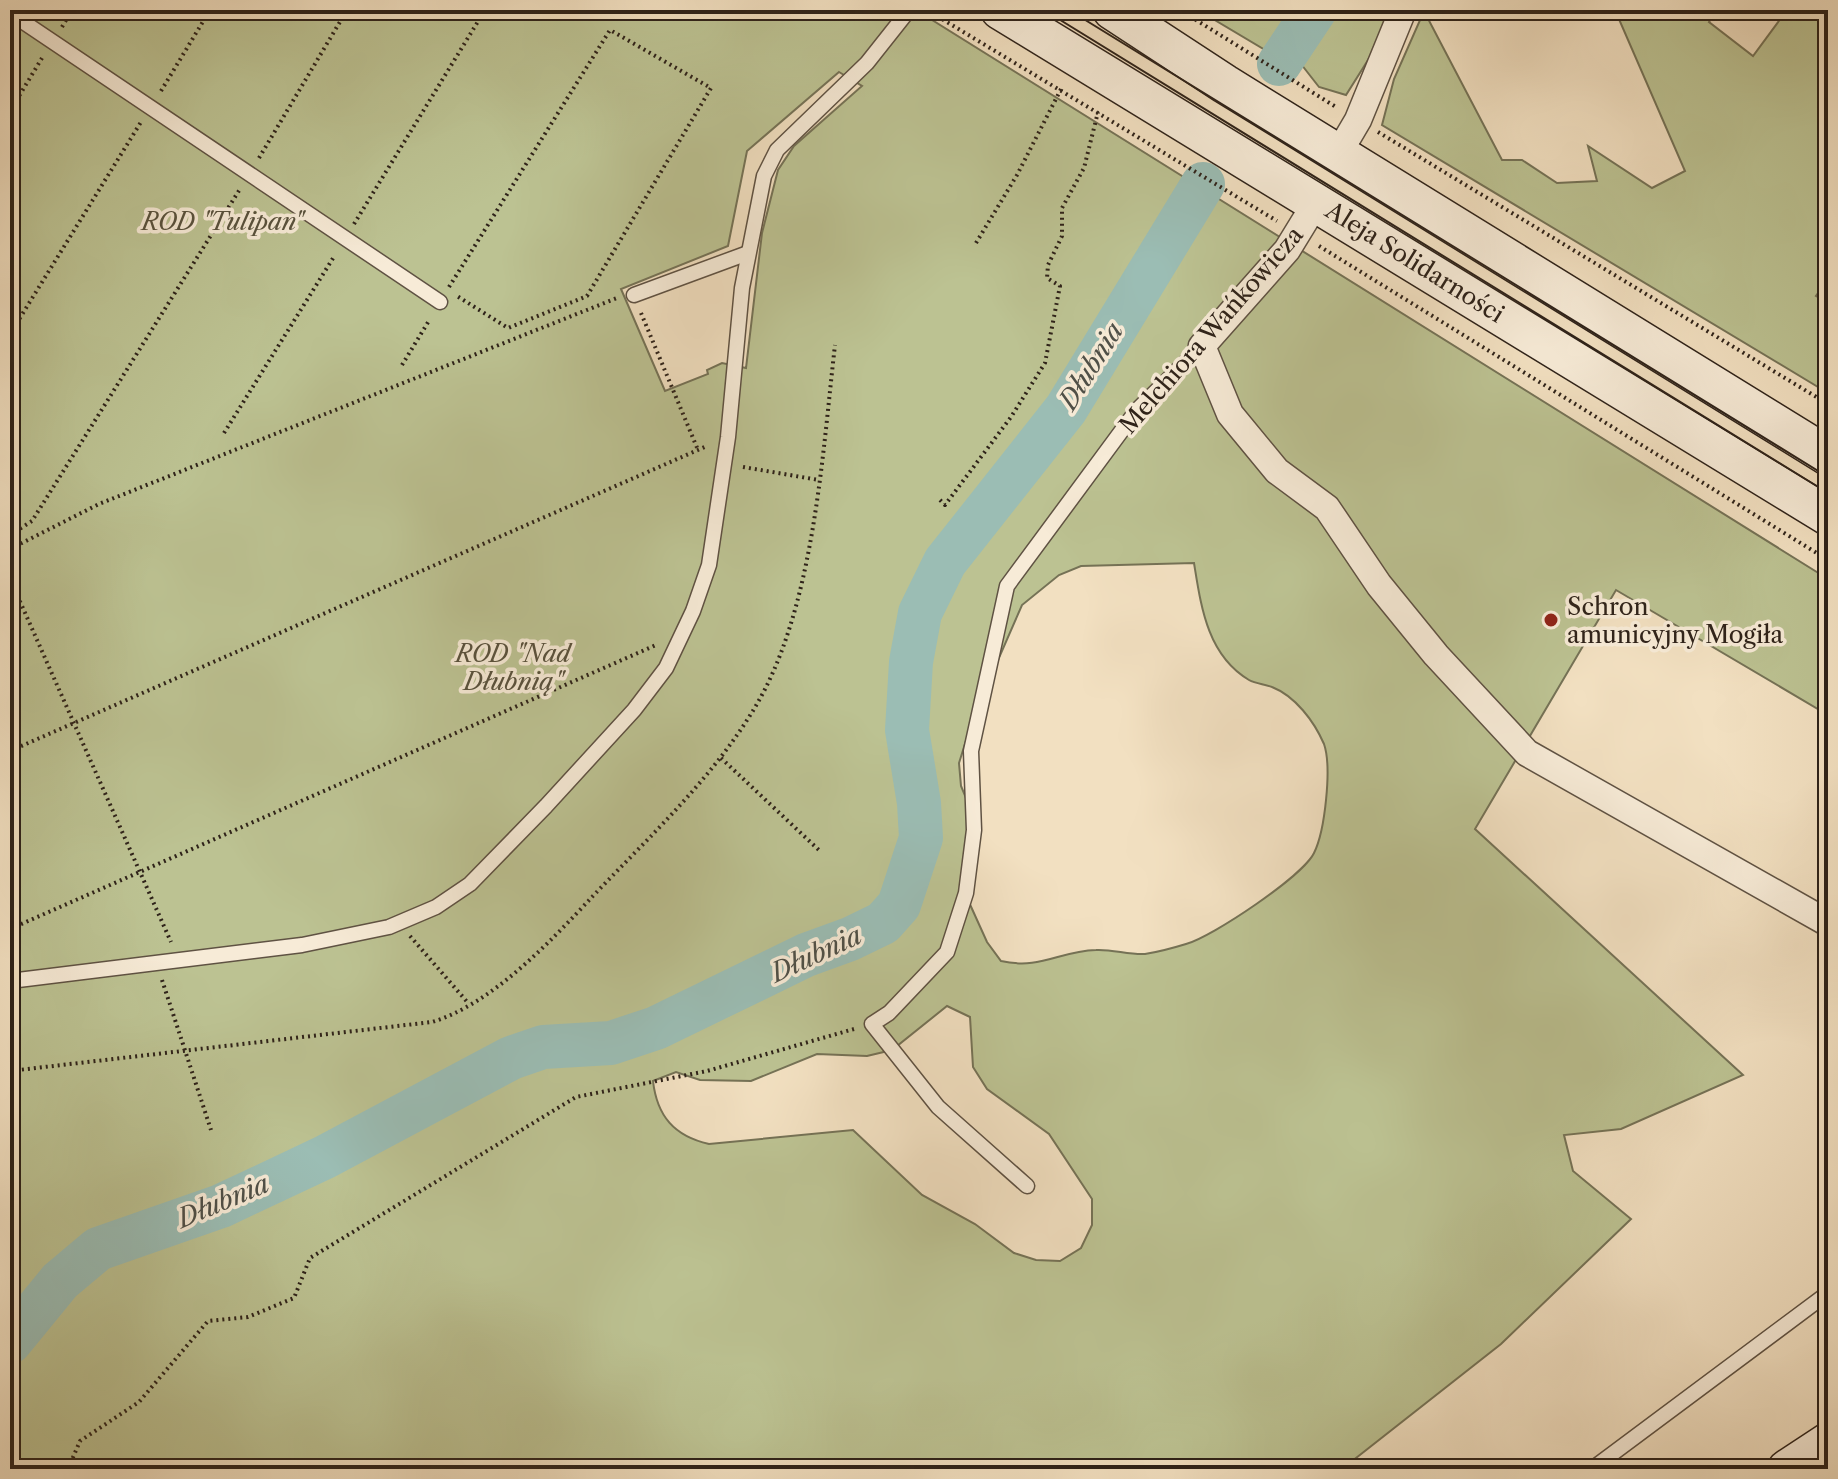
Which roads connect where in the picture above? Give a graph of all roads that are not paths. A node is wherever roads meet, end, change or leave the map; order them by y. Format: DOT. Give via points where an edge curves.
graph roads {
  1 [pos="909,10"];
  2 [pos="1000,10"];
  3 [pos="1112,10"];
  4 [pos="1403,10"];
  5 [pos="10,13"];
  6 [pos="1338,154"];
  7 [pos="1317,201"];
  8 [pos="748,253"];
  9 [pos="628,295"];
  10 [pos="444,296"];
  11 [pos="1202,346"];
  12 [pos="1828,456"];
  13 [pos="1828,516"];
  14 [pos="1828,923"];
  15 [pos="10,981"];
  16 [pos="1027,1186"];
  17 [pos="1828,1293"];
  18 [pos="1828,1442"];
  19 [pos="1592,1469"];
  20 [pos="1787,1469"];
  1 -- 8 [label="lane" via="867,63 777,150 764,176"];
  2 -- 7 [label="street, Aleja Solidarności"];
  3 -- 6 [label="street"];
  4 -- 6 [label="street" via="1358,120"];
  5 -- 10 [label="lane"];
  6 -- 12 [label="street"];
  7 -- 11 [label="street, Melchiora Wańkowicza" via="1287,250"];
  7 -- 13 [label="street, Aleja Solidarności"];
  8 -- 9 [label="lane"];
  8 -- 15 [label="lane" via="709,565 682,633 666,668 634,710 494,861 436,907 398,923 302,945"];
  11 -- 14 [label="street" via="1230,414 1277,471 1327,508 1388,597 1527,753"];
  11 -- 16 [label="lane, Melchiora Wańkowicza" via="1137,410 1007,586 971,751 974,830 966,893 947,952 872,1024 938,1107"];
  17 -- 19 [label="lane"];
  18 -- 20 [label="street"];
}
